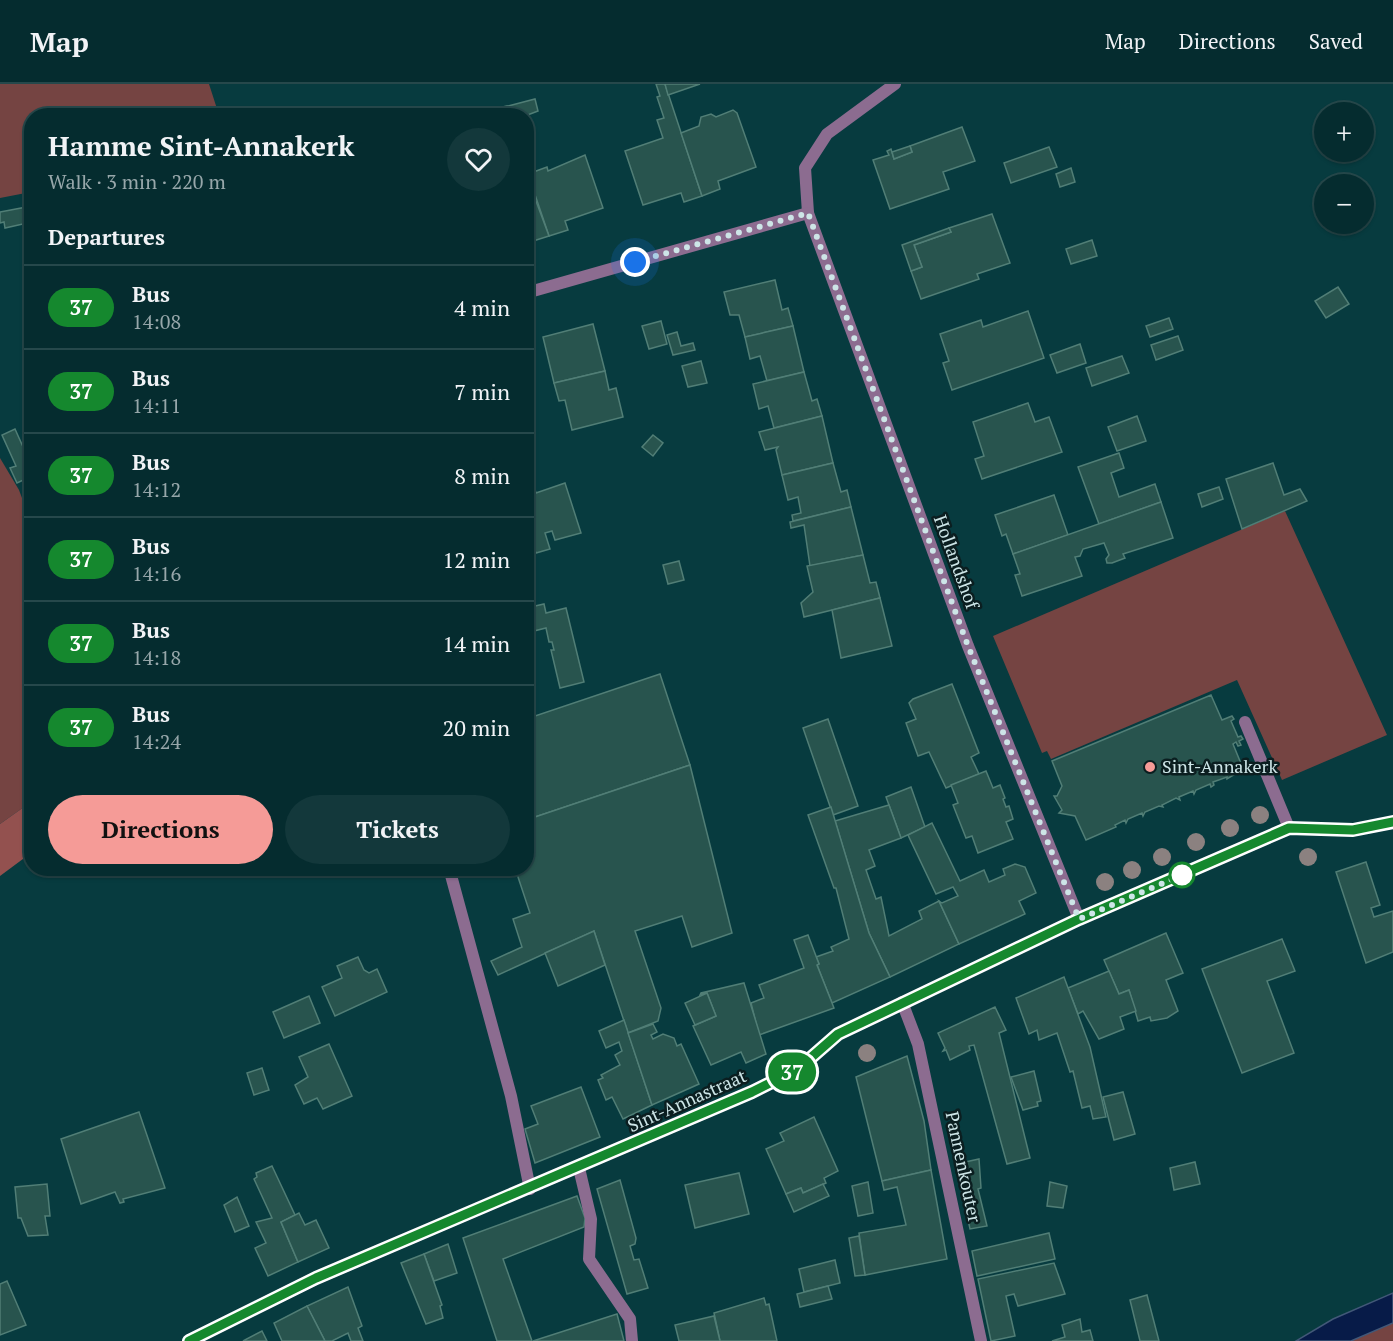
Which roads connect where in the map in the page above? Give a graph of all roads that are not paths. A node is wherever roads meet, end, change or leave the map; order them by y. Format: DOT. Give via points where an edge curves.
graph roads {
  1 [pos="895,84"];
  2 [pos="808,213"];
  3 [pos="534,290"];
  4 [pos="1245,722"];
  5 [pos="1393,822"];
  6 [pos="1289,828"];
  7 [pos="451,876"];
  8 [pos="1079,919"];
  9 [pos="902,1002"];
  10 [pos="579,1168"];
  11 [pos="530,1189"];
  12 [pos="189,1341"];
  13 [pos="632,1341"];
  14 [pos="981,1341"];
  1 -- 2 [label="street, Hollandshof" via="827,134 805,168"];
  2 -- 3 [label="street"];
  2 -- 8 [label="street, Hollandshof" via="968,646"];
  4 -- 6 [label="street"];
  5 -- 6 [label="street, Sint-Annastraat" via="1353,830"];
  6 -- 8 [label="street, Sint-Annastraat"];
  7 -- 11 [label="street" via="511,1096"];
  8 -- 9 [label="street, Sint-Annastraat"];
  9 -- 10 [label="street, Sint-Annastraat" via="838,1034 798,1069"];
  9 -- 14 [label="street, Pannenkouter" via="918,1044"];
  10 -- 11 [label="street, Sint-Annastraat"];
  10 -- 13 [label="street" via="591,1219 589,1259 630,1319"];
  11 -- 12 [label="street, Sint-Annastraat" via="316,1278"];
}
